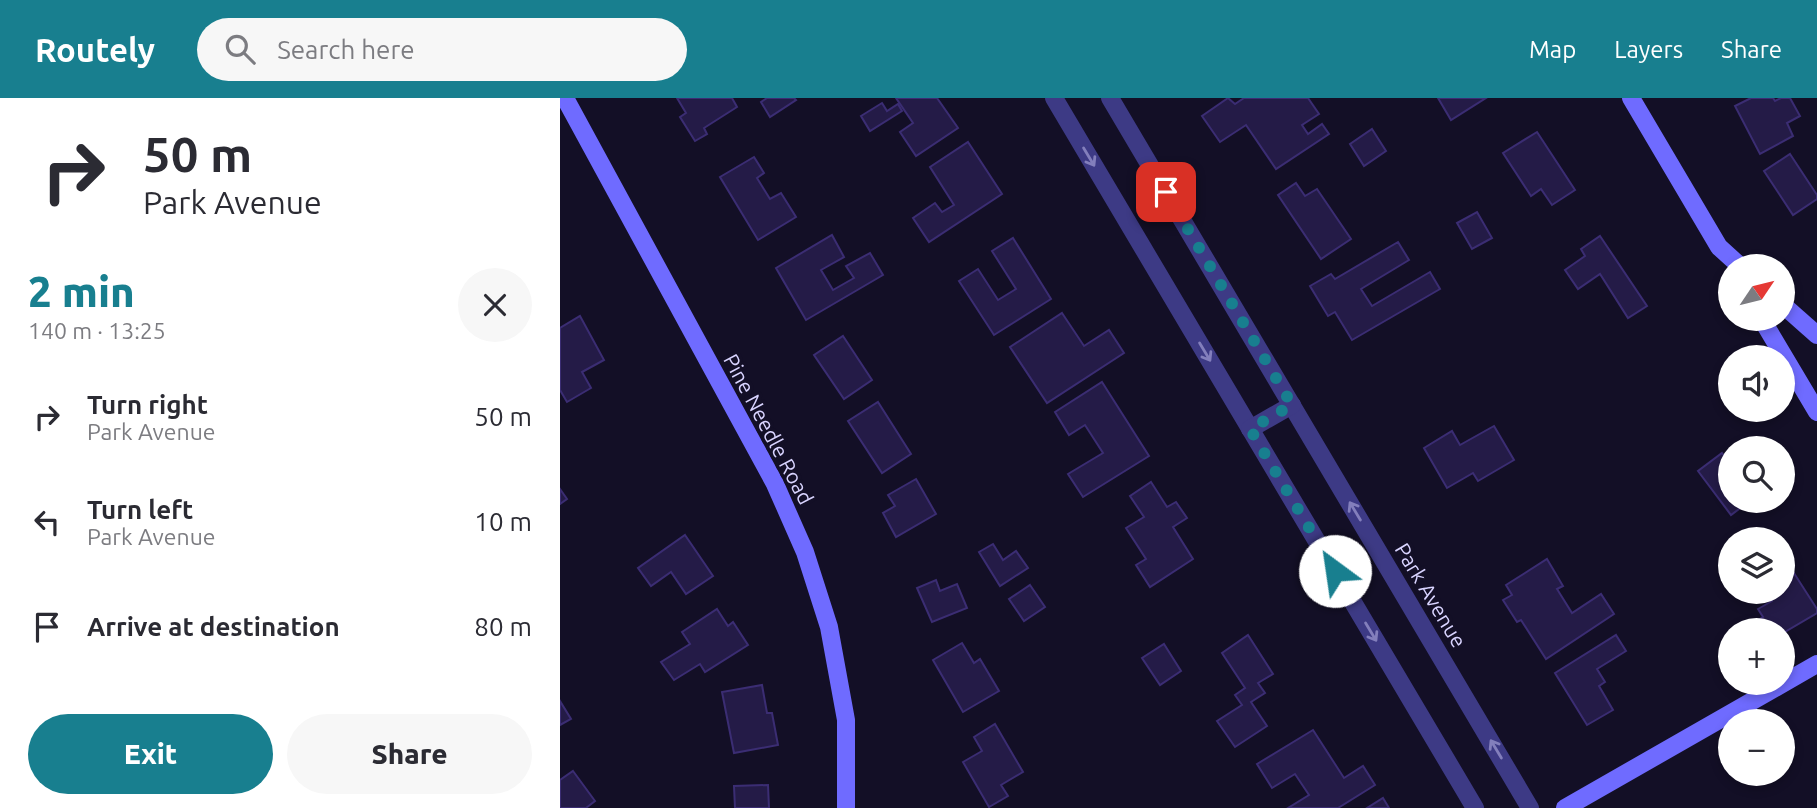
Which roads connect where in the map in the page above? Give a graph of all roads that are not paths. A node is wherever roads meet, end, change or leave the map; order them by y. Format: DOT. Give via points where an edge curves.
graph roads {
  1 [pos="565,98"];
  2 [pos="1054,98"];
  3 [pos="1110,98"];
  4 [pos="1630,98"];
  5 [pos="1719,247"];
  6 [pos="1723,254"];
  7 [pos="1727,254"];
  8 [pos="1796,316"];
  9 [pos="1769,331"];
  10 [pos="1817,335"];
  11 [pos="1292,405"];
  12 [pos="1817,412"];
  13 [pos="1250,429"];
  14 [pos="1817,664"];
  15 [pos="846,808"];
  16 [pos="1475,808"];
  17 [pos="1530,808"];
  18 [pos="1564,808"];
  1 -- 15 [label="street, Pine Needle Road" via="775,484 806,552 829,627 846,720"];
  2 -- 13 [label="street, one-way"];
  3 -- 11 [label="street, Park Avenue"];
  4 -- 5 [label="street"];
  5 -- 6 [label="street"];
  5 -- 7 [label="street"];
  8 -- 10 [label="street"];
  9 -- 12 [label="street"];
  11 -- 13 [label="street"];
  17 -- 11 [label="street, Park Avenue, one-way"];
  13 -- 16 [label="street, one-way"];
  14 -- 18 [label="street"];
}
